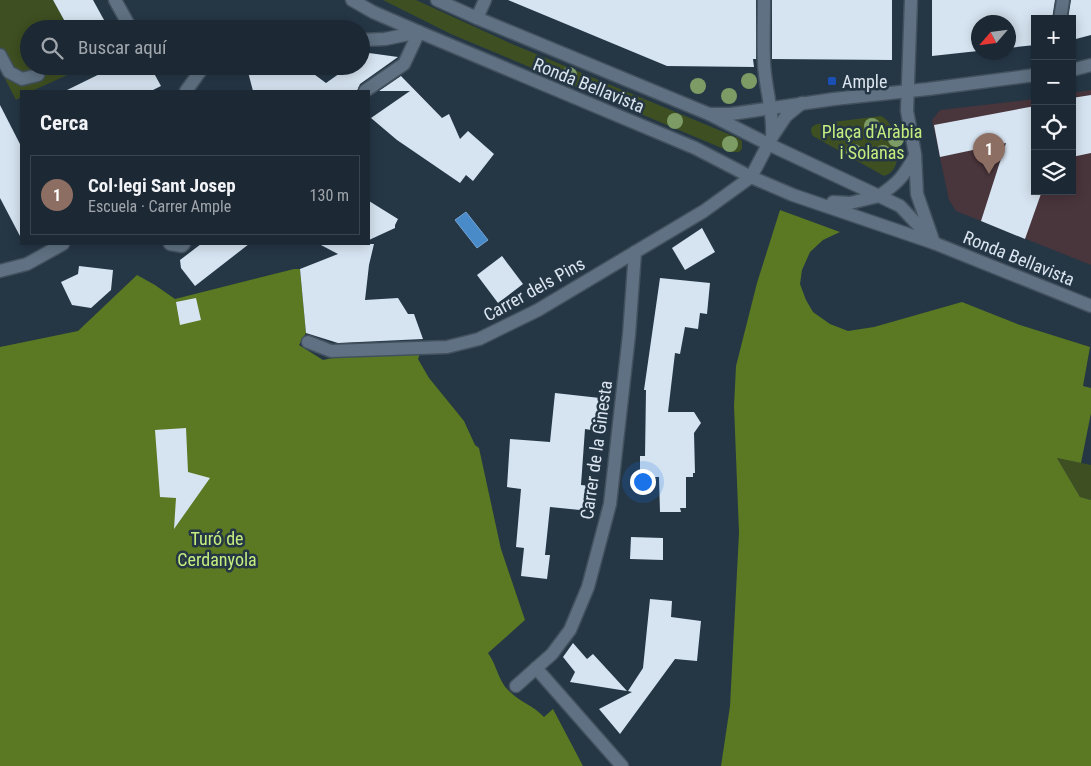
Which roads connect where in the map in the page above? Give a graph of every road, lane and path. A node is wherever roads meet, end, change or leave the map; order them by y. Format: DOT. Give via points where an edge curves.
graph roads {
  1 [pos="115,0"];
  2 [pos="352,0"];
  3 [pos="437,0"];
  4 [pos="485,0"];
  5 [pos="764,0"];
  6 [pos="911,0"];
  7 [pos="1063,0"];
  8 [pos="1061,15"];
  9 [pos="477,18"];
  10 [pos="126,20"];
  11 [pos="419,32"];
  12 [pos="370,40"];
  13 [pos="0,55"];
  14 [pos="1091,65"];
  15 [pos="1076,69"];
  16 [pos="38,75"];
  17 [pos="198,75"];
  18 [pos="1031,75"];
  19 [pos="187,90"];
  20 [pos="366,90"];
  21 [pos="907,90"];
  22 [pos="802,103"];
  23 [pos="769,108"];
  24 [pos="709,114"];
  25 [pos="770,141"];
  26 [pos="915,154"];
  27 [pos="751,176"];
  28 [pos="879,196"];
  29 [pos="814,200"];
  30 [pos="934,243"];
  31 [pos="61,245"];
  32 [pos="635,252"];
  33 [pos="0,270"];
  34 [pos="1091,306"];
  35 [pos="308,342"];
  36 [pos="536,668"];
  37 [pos="516,686"];
  38 [pos="622,766"];
  1 -- 10 [label="street"];
  2 -- 11 [label="street, Ronda Bellavista"];
  3 -- 9 [label="street, Ronda Bellavista"];
  4 -- 9 [label="street"];
  5 -- 23 [label="street" via="764,64"];
  6 -- 21 [label="street"];
  7 -- 8 [label="street"];
  9 -- 24 [label="street, Ronda Bellavista"];
  11 -- 12 [label="street"];
  11 -- 20 [label="street" via="404,64"];
  11 -- 27 [label="street, Ronda Bellavista" via="695,148"];
  13 -- 16 [label="street" via="9,72 22,79"];
  14 -- 15 [label="street"];
  17 -- 19 [label="street"];
  18 -- 21 [label="street"];
  21 -- 22 [label="street"];
  21 -- 26 [label="street" via="907,111"];
  22 -- 23 [label="street"];
  22 -- 25 [label="street" via="786,116"];
  23 -- 24 [label="street"];
  23 -- 25 [label="street" via="773,122"];
  24 -- 25 [label="street, Ronda Bellavista"];
  25 -- 27 [label="street"];
  25 -- 28 [label="street, Ronda Bellavista"];
  26 -- 28 [label="street" via="904,176"];
  26 -- 30 [label="street" via="917,194"];
  27 -- 29 [label="street, Ronda Bellavista" via="793,195"];
  27 -- 32 [label="street, Carrer dels Pins" via="704,211"];
  28 -- 29 [label="street, Ronda Bellavista" via="850,203"];
  28 -- 30 [label="street, Ronda Bellavista" via="900,206"];
  29 -- 30 [label="street, Ronda Bellavista"];
  30 -- 34 [label="street, Ronda Bellavista"];
  31 -- 33 [label="street" via="27,264"];
  32 -- 35 [label="street, Carrer dels Pins" via="538,310 479,339 447,347 331,352"];
  32 -- 36 [label="street, Carrer de la Ginesta" via="610,504 588,588 570,630 552,654"];
  36 -- 37 [label="street, Carrer de la Ginesta"];
  36 -- 38 [label="street"];
}
